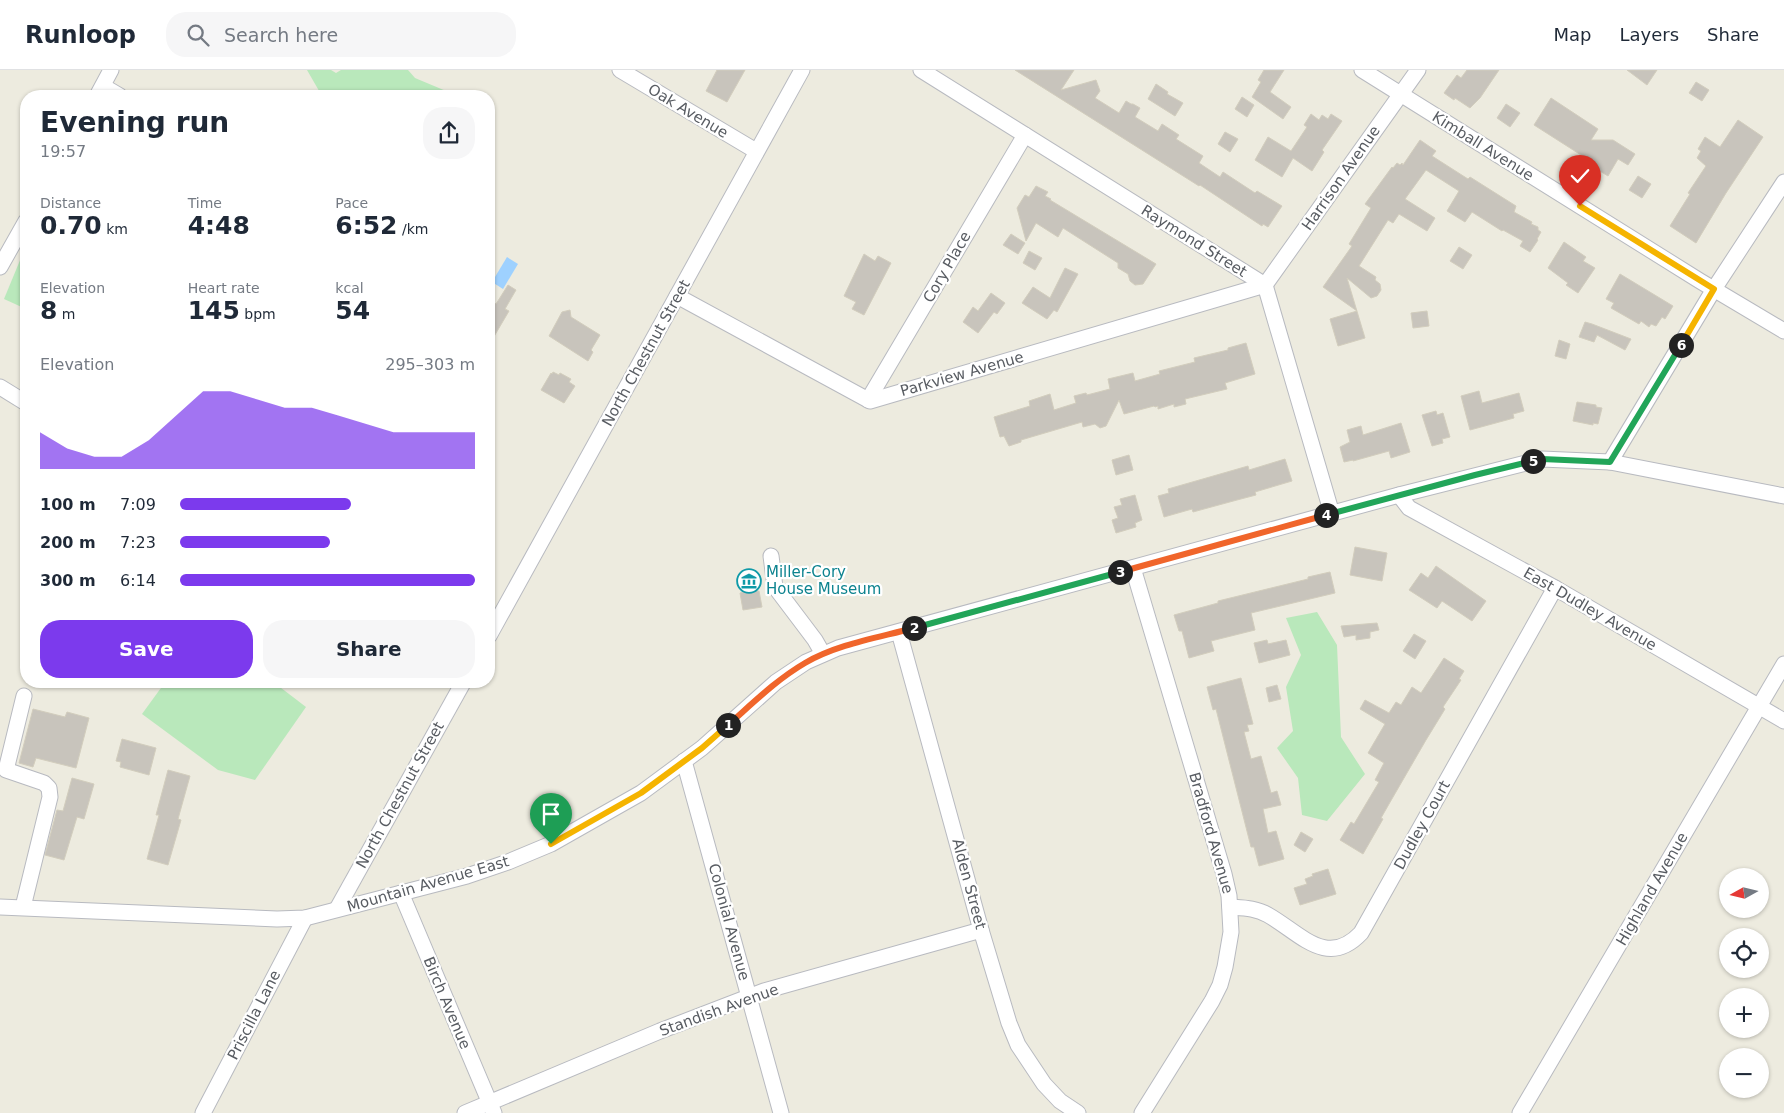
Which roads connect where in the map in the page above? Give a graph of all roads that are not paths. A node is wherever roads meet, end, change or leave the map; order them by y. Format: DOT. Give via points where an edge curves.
graph roads {
  1 [pos="111,70"];
  2 [pos="620,70"];
  3 [pos="802,70"];
  4 [pos="921,70"];
  5 [pos="1362,70"];
  6 [pos="1418,70"];
  7 [pos="101,90"];
  8 [pos="1400,95"];
  9 [pos="1025,134"];
  10 [pos="756,151"];
  11 [pos="1784,182"];
  12 [pos="20,232"];
  13 [pos="0,267"];
  14 [pos="1264,286"];
  15 [pos="1714,289"];
  16 [pos="678,296"];
  17 [pos="1784,331"];
  18 [pos="0,387"];
  19 [pos="20,399"];
  20 [pos="868,400"];
  21 [pos="1610,462"];
  22 [pos="1399,495"];
  23 [pos="1784,496"];
  24 [pos="1332,514"];
  25 [pos="771,556"];
  26 [pos="1133,568"];
  27 [pos="1555,588"];
  28 [pos="495,625"];
  29 [pos="899,632"];
  30 [pos="823,654"];
  31 [pos="1784,664"];
  32 [pos="460,688"];
  33 [pos="24,696"];
  34 [pos="1760,706"];
  35 [pos="1784,721"];
  36 [pos="684,761"];
  37 [pos="401,893"];
  38 [pos="0,907"];
  39 [pos="23,907"];
  40 [pos="1230,907"];
  41 [pos="337,909"];
  42 [pos="305,918"];
  43 [pos="981,930"];
  44 [pos="749,997"];
  45 [pos="492,1108"];
  46 [pos="203,1113"];
  47 [pos="465,1113"];
  48 [pos="781,1113"];
  49 [pos="1078,1113"];
  50 [pos="1142,1113"];
  51 [pos="1520,1113"];
  1 -- 7 [label="street"];
  2 -- 10 [label="street, Oak Avenue"];
  3 -- 10 [label="street, North Chestnut Street"];
  4 -- 9 [label="street, Raymond Street"];
  5 -- 8 [label="street, Kimball Avenue"];
  6 -- 8 [label="street, Harrison Avenue"];
  8 -- 14 [label="street, Harrison Avenue"];
  8 -- 15 [label="street, Kimball Avenue"];
  9 -- 14 [label="street, Raymond Street"];
  9 -- 20 [label="street, Cory Place"];
  10 -- 16 [label="street, North Chestnut Street"];
  11 -- 15 [label="street"];
  12 -- 13 [label="street"];
  14 -- 20 [label="street, Parkview Avenue"];
  14 -- 24 [label="street"];
  15 -- 17 [label="street, Kimball Avenue"];
  15 -- 21 [label="street"];
  16 -- 20 [label="street"];
  16 -- 28 [label="street, North Chestnut Street"];
  18 -- 19 [label="street"];
  21 -- 22 [label="street, Mountain Avenue East" via="1542,459"];
  21 -- 23 [label="street, Mountain Avenue East"];
  22 -- 24 [label="street, Mountain Avenue East"];
  22 -- 27 [label="street, East Dudley Avenue" via="1410,508"];
  24 -- 26 [label="street, Mountain Avenue East"];
  25 -- 30 [label="street" via="774,587"];
  26 -- 29 [label="street, Mountain Avenue East"];
  26 -- 40 [label="street, Bradford Avenue" via="1224,874"];
  27 -- 34 [label="street, East Dudley Avenue"];
  27 -- 40 [label="street, Dudley Court" via="1353,942 1337,948 1320,948 1267,914"];
  29 -- 30 [label="street, Mountain Avenue East"];
  29 -- 43 [label="street, Alden Street"];
  30 -- 36 [label="street, Mountain Avenue East" via="776,682"];
  31 -- 34 [label="street, Highland Avenue"];
  32 -- 41 [label="street, North Chestnut Street"];
  33 -- 39 [label="street" via="6,770 44,783 49,788 50,797"];
  34 -- 35 [label="street, East Dudley Avenue"];
  34 -- 51 [label="street, Highland Avenue"];
  36 -- 37 [label="street, Mountain Avenue East" via="641,793 551,844 467,876"];
  36 -- 44 [label="street, Colonial Avenue"];
  37 -- 41 [label="street, Mountain Avenue East"];
  37 -- 45 [label="street, Birch Avenue"];
  38 -- 39 [label="street, Mountain Avenue East"];
  39 -- 42 [label="street, Mountain Avenue East" via="277,920"];
  40 -- 50 [label="street, Bradford Avenue" via="1229,950 1220,985"];
  41 -- 42 [label="street, Mountain Avenue East"];
  42 -- 46 [label="street, Priscilla Lane"];
  43 -- 44 [label="street, Standish Avenue"];
  43 -- 49 [label="street, Alden Street" via="1018,1045 1044,1084 1060,1101"];
  44 -- 45 [label="street, Standish Avenue" via="669,1028"];
  44 -- 48 [label="street, Colonial Avenue"];
  45 -- 47 [label="street, Standish Avenue"];
}
